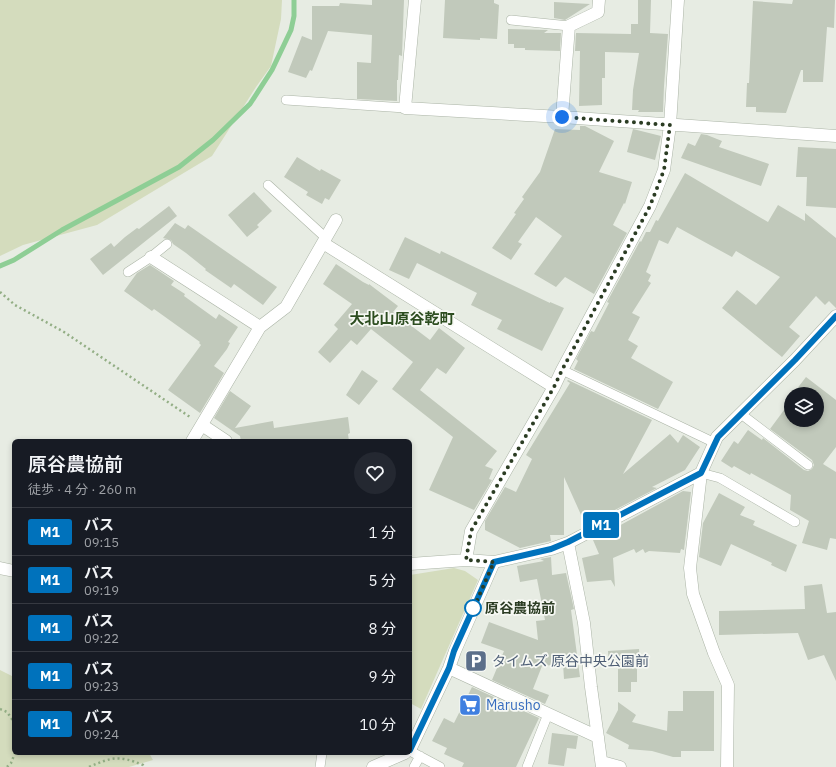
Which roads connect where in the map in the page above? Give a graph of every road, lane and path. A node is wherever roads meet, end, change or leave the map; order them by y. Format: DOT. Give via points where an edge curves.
graph roads {
  1 [pos="415,0"];
  2 [pos="599,0"];
  3 [pos="678,0"];
  4 [pos="511,20"];
  5 [pos="569,26"];
  6 [pos="286,100"];
  7 [pos="405,108"];
  8 [pos="562,117"];
  9 [pos="670,125"];
  10 [pos="836,136"];
  11 [pos="268,185"];
  12 [pos="336,220"];
  13 [pos="324,241"];
  14 [pos="167,244"];
  15 [pos="151,257"];
  16 [pos="128,272"];
  17 [pos="0,292"];
  18 [pos="836,316"];
  19 [pos="260,327"];
  20 [pos="562,370"];
  21 [pos="554,387"];
  22 [pos="741,414"];
  23 [pos="202,425"];
  24 [pos="193,439"];
  25 [pos="223,439"];
  26 [pos="715,443"];
  27 [pos="808,464"];
  28 [pos="701,473"];
  29 [pos="795,522"];
  30 [pos="568,542"];
  31 [pos="466,560"];
  32 [pos="494,562"];
  33 [pos="412,564"];
  34 [pos="0,568"];
  35 [pos="12,571"];
  36 [pos="449,668"];
  37 [pos="0,709"];
  38 [pos="548,714"];
  39 [pos="12,719"];
  40 [pos="598,737"];
  41 [pos="413,752"];
  42 [pos="14,755"];
  43 [pos="322,755"];
  44 [pos="401,755"];
  45 [pos="602,764"];
  46 [pos="378,766"];
  47 [pos="7,767"];
  48 [pos="88,767"];
  49 [pos="144,767"];
  50 [pos="320,767"];
  51 [pos="414,767"];
  52 [pos="440,767"];
  53 [pos="527,767"];
  54 [pos="620,767"];
  55 [pos="727,767"];
  1 -- 7 [label="street"];
  2 -- 5 [label="street" via="598,12"];
  3 -- 9 [label="street"];
  4 -- 5 [label="lane"];
  5 -- 8 [label="street"];
  6 -- 7 [label="lane"];
  7 -- 8 [label="street"];
  8 -- 9 [label="street"];
  9 -- 10 [label="street"];
  9 -- 20 [label="street" via="664,170 650,206"];
  11 -- 13 [label="lane"];
  12 -- 13 [label="street"];
  13 -- 19 [label="street" via="286,307"];
  13 -- 21 [label="street"];
  14 -- 15 [label="lane"];
  15 -- 16 [label="lane"];
  15 -- 19 [label="street"];
  17 -- 23 [label="path" via="15,305 64,332"];
  18 -- 22 [label="street"];
  19 -- 23 [label="street"];
  20 -- 21 [label="street"];
  20 -- 26 [label="lane"];
  21 -- 31 [label="street" via="471,531"];
  22 -- 26 [label="street"];
  22 -- 27 [label="lane"];
  23 -- 24 [label="street"];
  23 -- 25 [label="street"];
  26 -- 28 [label="street"];
  28 -- 29 [label="lane" via="720,478"];
  28 -- 30 [label="street"];
  28 -- 55 [label="street" via="690,568 693,594 728,685"];
  30 -- 32 [label="street" via="551,549"];
  30 -- 40 [label="street" via="584,623"];
  31 -- 32 [label="street"];
  31 -- 33 [label="street"];
  32 -- 36 [label="street" via="454,651"];
  34 -- 35 [label="street"];
  36 -- 38 [label="street"];
  36 -- 41 [label="street"];
  37 -- 39 [label="path" via="7,712"];
  38 -- 40 [label="street"];
  38 -- 53 [label="lane"];
  40 -- 45 [label="street"];
  41 -- 51 [label="lane"];
  41 -- 52 [label="lane"];
  42 -- 47 [label="path"];
  43 -- 50 [label="lane"];
  44 -- 46 [label="street"];
  45 -- 54 [label="street"];
  48 -- 49 [label="path" via="109,759 128,759"];
}
